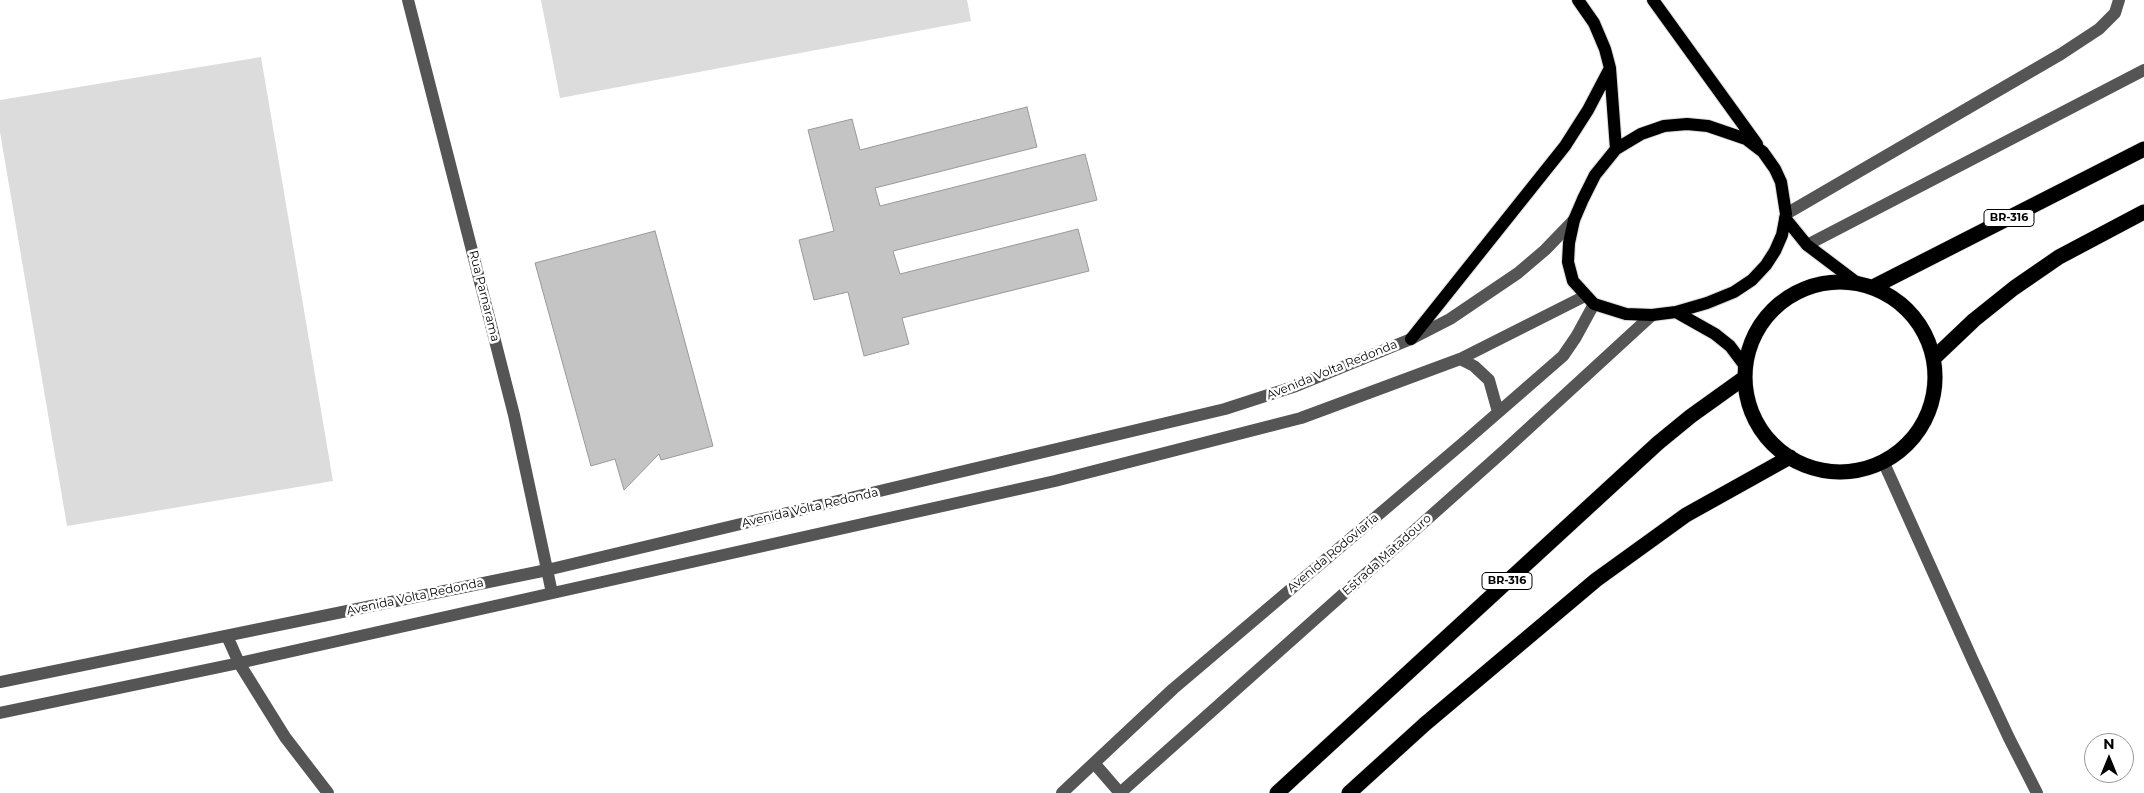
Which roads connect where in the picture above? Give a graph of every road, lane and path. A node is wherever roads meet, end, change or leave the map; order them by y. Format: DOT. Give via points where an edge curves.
graph roads {
  1 [pos="408,0"];
  2 [pos="1578,0"];
  3 [pos="1653,0"];
  4 [pos="2119,0"];
  5 [pos="1610,68"];
  6 [pos="2144,70"];
  7 [pos="1616,149"];
  8 [pos="2144,149"];
  9 [pos="1763,152"];
  10 [pos="2144,212"];
  11 [pos="1785,216"];
  12 [pos="1574,220"];
  13 [pos="1807,245"];
  14 [pos="1867,286"];
  15 [pos="1589,300"];
  16 [pos="1676,312"];
  17 [pos="1652,315"];
  18 [pos="1411,338"];
  19 [pos="1934,358"];
  20 [pos="1460,359"];
  21 [pos="1745,372"];
  22 [pos="1498,412"];
  23 [pos="1790,457"];
  24 [pos="1883,461"];
  25 [pos="547,570"];
  26 [pos="552,593"];
  27 [pos="227,636"];
  28 [pos="239,663"];
  29 [pos="0,682"];
  30 [pos="0,713"];
  31 [pos="1094,763"];
  32 [pos="328,793"];
  33 [pos="1062,793"];
  34 [pos="1120,793"];
  35 [pos="1277,793"];
  36 [pos="1349,793"];
  37 [pos="2037,793"];
  1 -- 25 [label="street, Rua Parnarama" via="514,415"];
  2 -- 5 [label="main road" via="1594,24"];
  3 -- 9 [label="main road"];
  4 -- 11 [label="street" via="2115,13 2099,29"];
  5 -- 7 [label="main road"];
  5 -- 18 [label="main road" via="1565,146"];
  6 -- 13 [label="street"];
  7 -- 9 [label="main road" via="1641,134 1664,126 1687,124 1730,132"];
  7 -- 12 [label="main road" via="1595,175"];
  8 -- 14 [label="highway, BR-316"];
  9 -- 11 [label="main road" via="1781,182"];
  10 -- 19 [label="highway" via="2059,257 2014,288"];
  11 -- 13 [label="main road"];
  11 -- 16 [label="main road" via="1775,251 1752,280 1734,292"];
  12 -- 15 [label="main road" via="1568,262 1573,282"];
  12 -- 18 [label="street, Avenida Volta Redonda" via="1518,274 1450,319"];
  13 -- 14 [label="main road"];
  14 -- 19 [label="highway" via="1902,304 1922,328"];
  14 -- 21 [label="highway" via="1842,282 1810,286 1781,301 1759,325 1746,354"];
  15 -- 17 [label="main road" via="1626,314"];
  15 -- 20 [label="street, Avenida Volta Redonda"];
  15 -- 22 [label="street, Avenida Rodovíaria" via="1576,338 1563,356"];
  16 -- 17 [label="main road"];
  16 -- 21 [label="main road" via="1730,346"];
  17 -- 34 [label="street, Estrada Matadouro"];
  18 -- 25 [label="street, Avenida Volta Redonda" via="1296,386 1225,409"];
  19 -- 24 [label="highway" via="1934,390 1925,419 1908,443"];
  20 -- 22 [label="street" via="1474,366 1489,380"];
  20 -- 26 [label="street, Avenida Volta Redonda" via="1301,418 1055,481"];
  21 -- 23 [label="highway" via="1748,402 1757,424 1771,443"];
  21 -- 35 [label="highway, BR-316" via="1658,443"];
  22 -- 31 [label="street, Avenida Rodovíaria" via="1173,689"];
  23 -- 24 [label="highway" via="1812,468 1836,471 1860,469"];
  23 -- 36 [label="highway" via="1686,515 1596,580 1425,724"];
  24 -- 37 [label="street" via="2008,738"];
  25 -- 26 [label="street, Rua Parnarama"];
  25 -- 27 [label="street, Avenida Volta Redonda"];
  26 -- 28 [label="street, Avenida Volta Redonda"];
  27 -- 28 [label="street"];
  27 -- 29 [label="street, Avenida Volta Redonda"];
  28 -- 30 [label="street, Avenida Volta Redonda"];
  28 -- 32 [label="street" via="285,737"];
  31 -- 33 [label="street, Avenida Rodovíaria"];
  31 -- 34 [label="street"];
}
